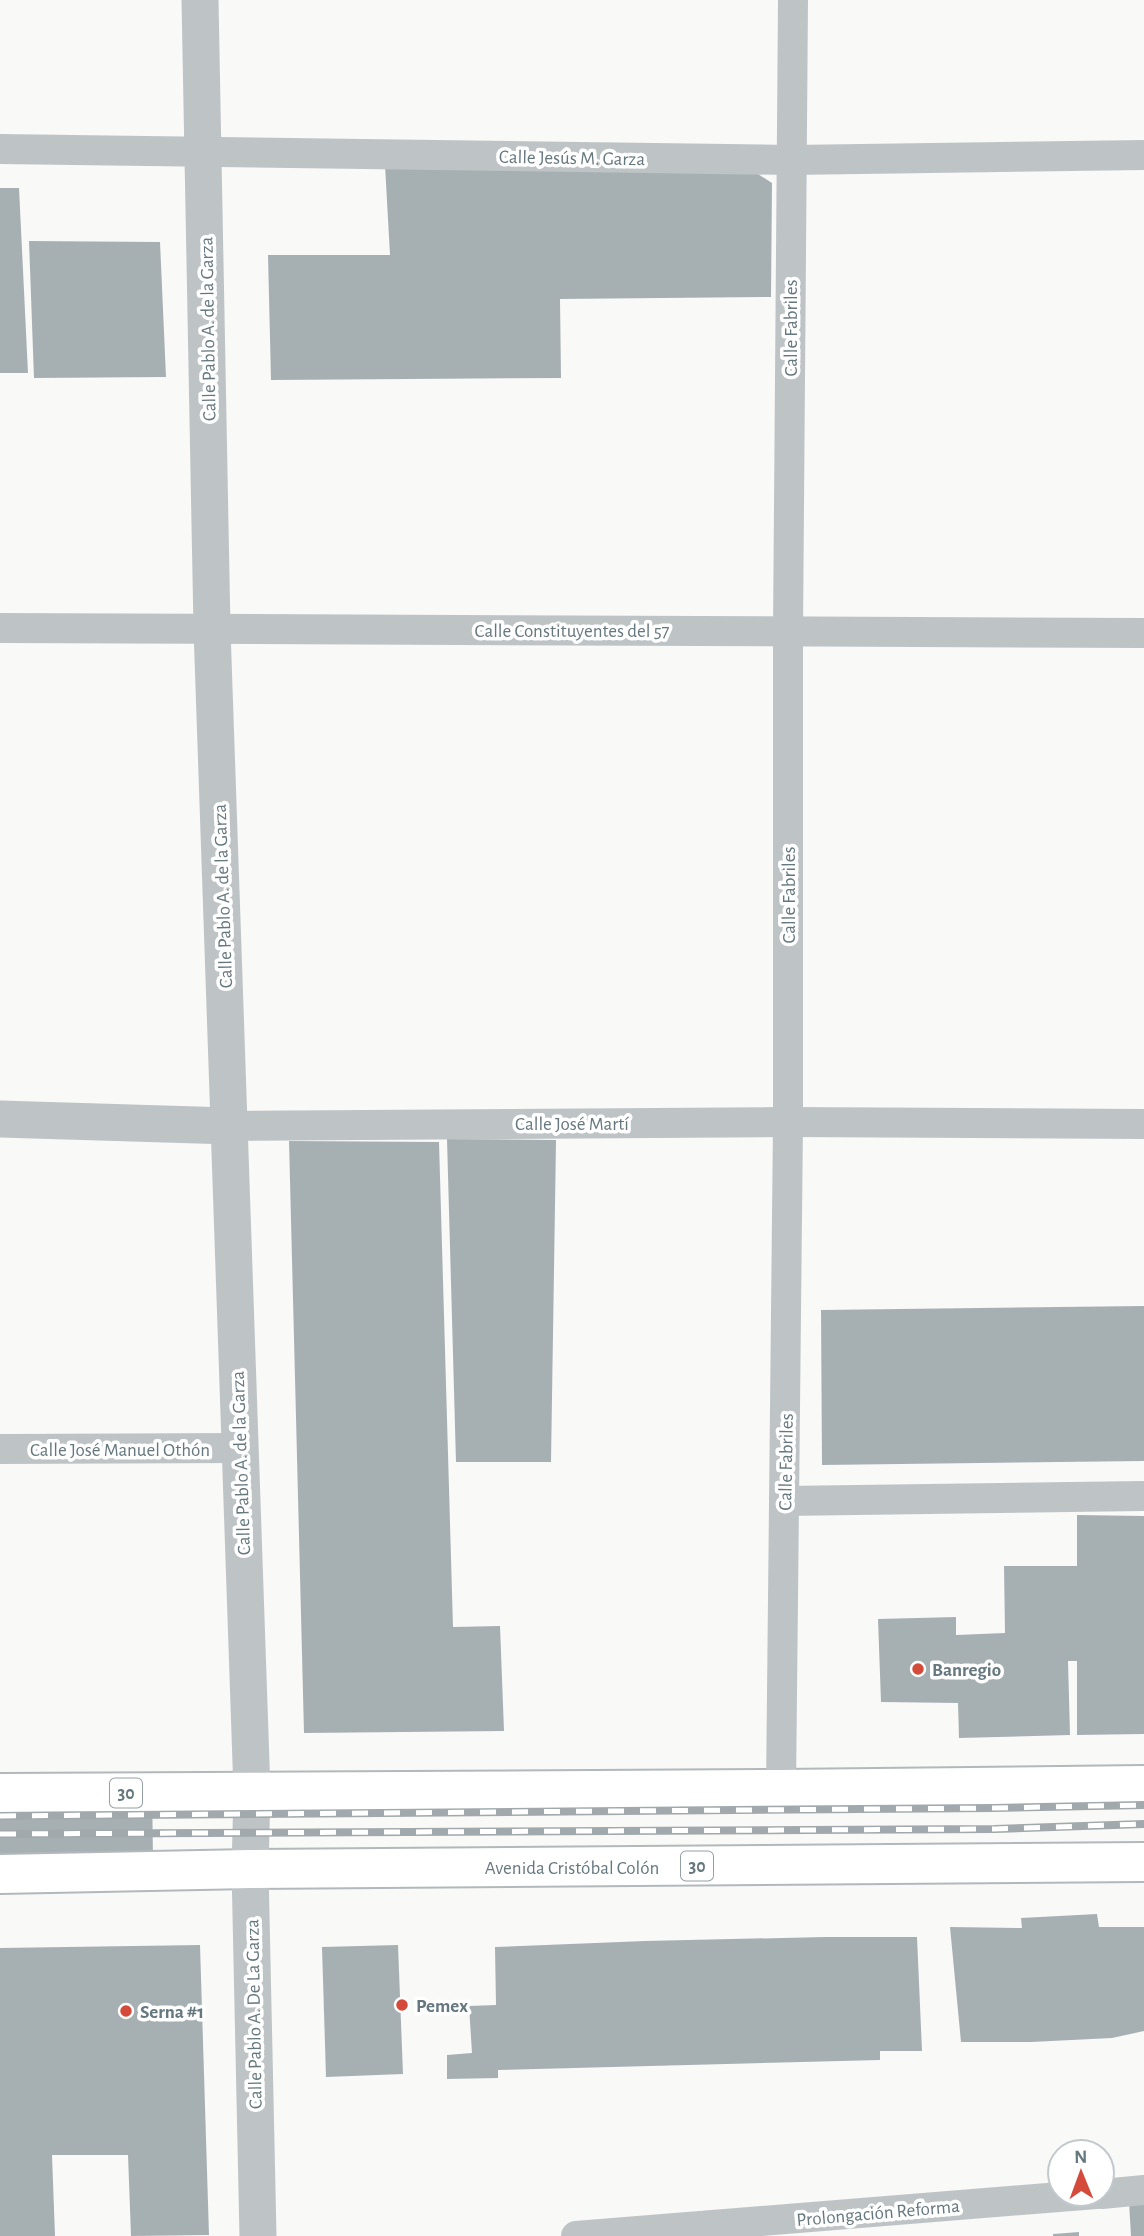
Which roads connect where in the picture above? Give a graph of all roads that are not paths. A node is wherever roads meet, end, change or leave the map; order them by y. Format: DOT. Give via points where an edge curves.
graph roads {
  1 [pos="200,0"];
  2 [pos="793,0"];
  3 [pos="0,149"];
  4 [pos="204,152"];
  5 [pos="1144,155"];
  6 [pos="791,160"];
  7 [pos="0,628"];
  8 [pos="212,629"];
  9 [pos="788,631"];
  10 [pos="1144,633"];
  11 [pos="0,1119"];
  12 [pos="788,1122"];
  13 [pos="1144,1124"];
  14 [pos="230,1126"];
  15 [pos="239,1448"];
  16 [pos="0,1449"];
  17 [pos="1144,1496"];
  18 [pos="784,1501"];
  19 [pos="1144,1785"];
  20 [pos="781,1789"];
  21 [pos="252,1792"];
  22 [pos="0,1793"];
  23 [pos="1144,1862"];
  24 [pos="250,1870"];
  25 [pos="0,1874"];
  26 [pos="1144,2190"];
  27 [pos="1116,2192"];
  28 [pos="1046,2198"];
  29 [pos="258,2236"];
  30 [pos="576,2236"];
  1 -- 4 [label="street, Calle Pablo A. de la Garza"];
  2 -- 6 [label="street, Calle Fabriles"];
  3 -- 4 [label="street, Calle Jesús M. Garza"];
  4 -- 6 [label="street, Calle Jesús M. Garza"];
  4 -- 8 [label="street, Calle Pablo A. de la Garza"];
  5 -- 6 [label="street, Calle Jesús M. Garza"];
  6 -- 9 [label="street, Calle Fabriles"];
  7 -- 8 [label="street, Calle Constituyentes del 57"];
  8 -- 9 [label="street, Calle Constituyentes del 57"];
  8 -- 14 [label="street, Calle Pablo A. de la Garza"];
  9 -- 10 [label="street, Calle Constituyentes del 57"];
  9 -- 12 [label="street, Calle Fabriles"];
  11 -- 14 [label="street, Calle José Martí"];
  12 -- 13 [label="street, Calle José Martí"];
  12 -- 14 [label="street, Calle José Martí"];
  12 -- 18 [label="street, Calle Fabriles"];
  14 -- 15 [label="street, Calle Pablo A. de la Garza"];
  15 -- 16 [label="street, Calle José Manuel Othón"];
  15 -- 21 [label="street, Calle Pablo A. de la Garza"];
  17 -- 18 [label="street"];
  18 -- 20 [label="street, Calle Fabriles"];
  19 -- 20 [label="main road, 30"];
  20 -- 21 [label="main road, 30"];
  21 -- 22 [label="main road, 30"];
  21 -- 24 [label="street, Calle Pablo A. De La Garza"];
  23 -- 24 [label="main road, Avenida Cristóbal Colón / 30"];
  24 -- 25 [label="main road, Avenida Cristóbal Colón / 30"];
  24 -- 29 [label="street, Calle Pablo A. De La Garza"];
  26 -- 27 [label="street"];
  28 -- 30 [label="street, Prolongación Reforma"];
}
